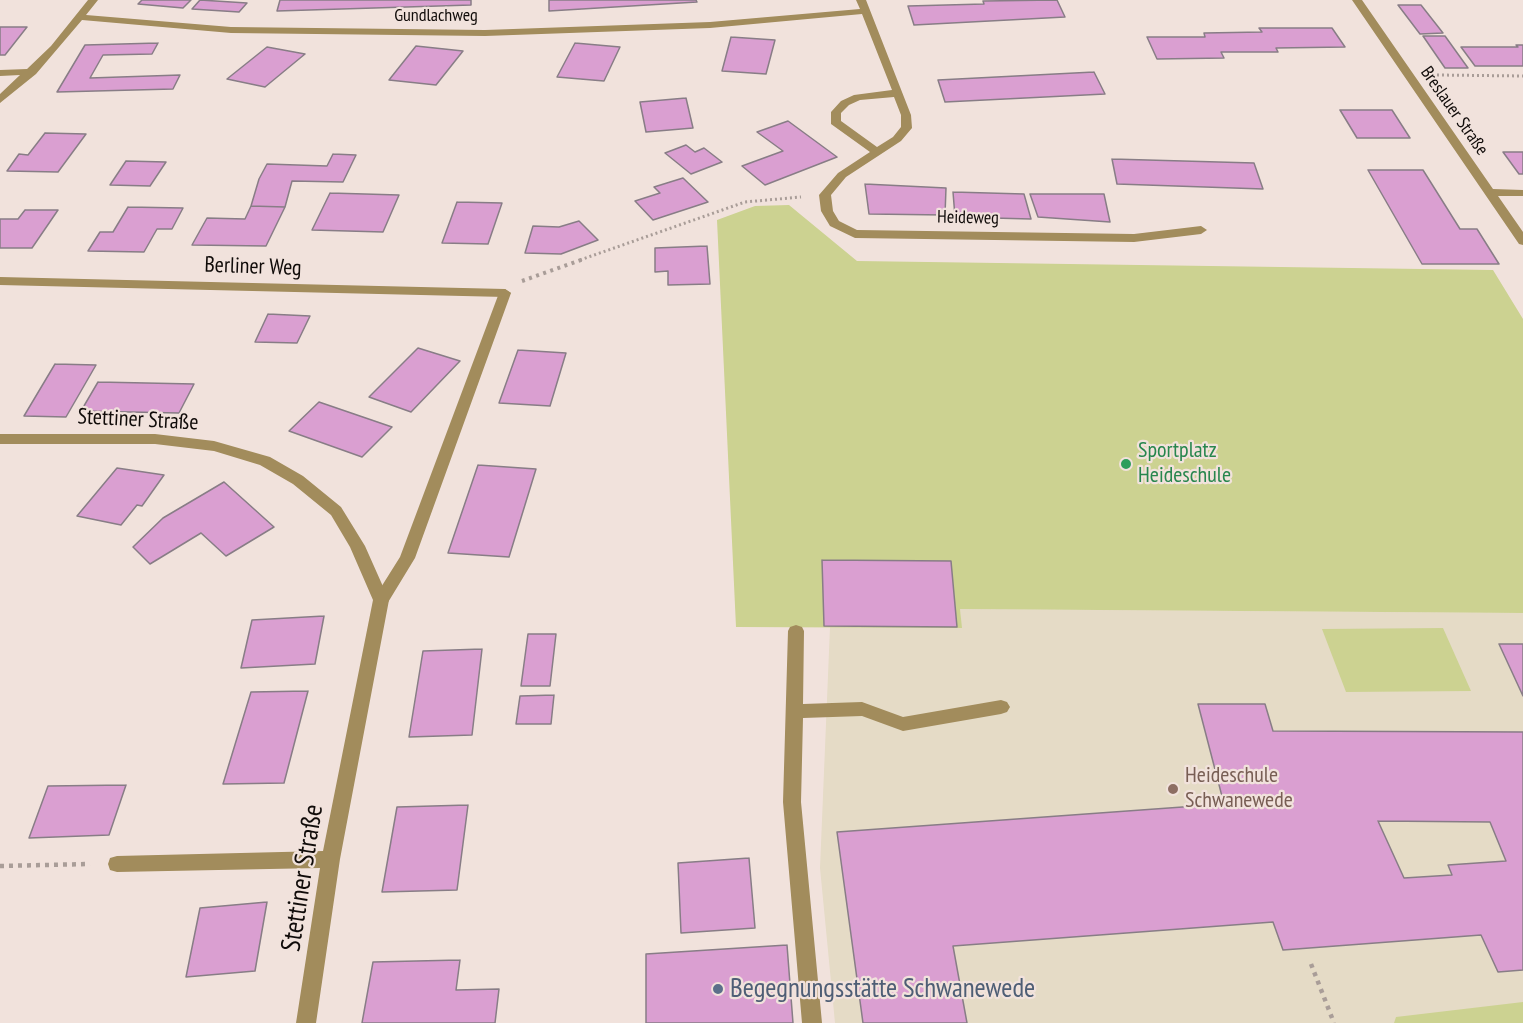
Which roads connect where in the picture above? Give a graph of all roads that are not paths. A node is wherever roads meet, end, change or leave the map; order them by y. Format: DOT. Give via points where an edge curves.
graph roads {
  1 [pos="93,0"];
  2 [pos="1357,0"];
  3 [pos="863,5"];
  4 [pos="80,17"];
  5 [pos="32,72"];
  6 [pos="0,73"];
  7 [pos="898,93"];
  8 [pos="0,100"];
  9 [pos="877,152"];
  10 [pos="1491,192"];
  11 [pos="1523,193"];
  12 [pos="1201,230"];
  13 [pos="1523,241"];
  14 [pos="0,281"];
  15 [pos="505,292"];
  16 [pos="0,440"];
  17 [pos="381,600"];
  18 [pos="796,631"];
  19 [pos="1001,707"];
  20 [pos="794,711"];
  21 [pos="331,859"];
  22 [pos="117,864"];
  23 [pos="306,1023"];
  24 [pos="812,1023"];
  1 -- 4 [label="street"];
  2 -- 10 [label="street, Breslauer Straße"];
  3 -- 4 [label="street, Gundlachweg" via="710,24 485,33 231,30"];
  3 -- 7 [label="street"];
  4 -- 5 [label="street"];
  5 -- 6 [label="street"];
  5 -- 8 [label="street"];
  7 -- 9 [label="street" via="907,128"];
  7 -- 9 [label="street" via="858,97 836,112 835,122"];
  9 -- 12 [label="street, Heideweg" via="842,175 825,195 834,223 855,234 1134,238"];
  10 -- 11 [label="street"];
  10 -- 13 [label="street, Breslauer Straße"];
  14 -- 15 [label="street, Berliner Weg"];
  15 -- 17 [label="street, Stettiner Straße" via="407,558"];
  16 -- 17 [label="street, Stettiner Straße" via="155,439 214,446 265,461 298,480 336,511"];
  17 -- 21 [label="street, Stettiner Straße"];
  18 -- 20 [label="street"];
  19 -- 20 [label="street" via="903,724 862,709"];
  20 -- 24 [label="street" via="792,802"];
  21 -- 22 [label="street"];
  21 -- 23 [label="street, Stettiner Straße"];
}
